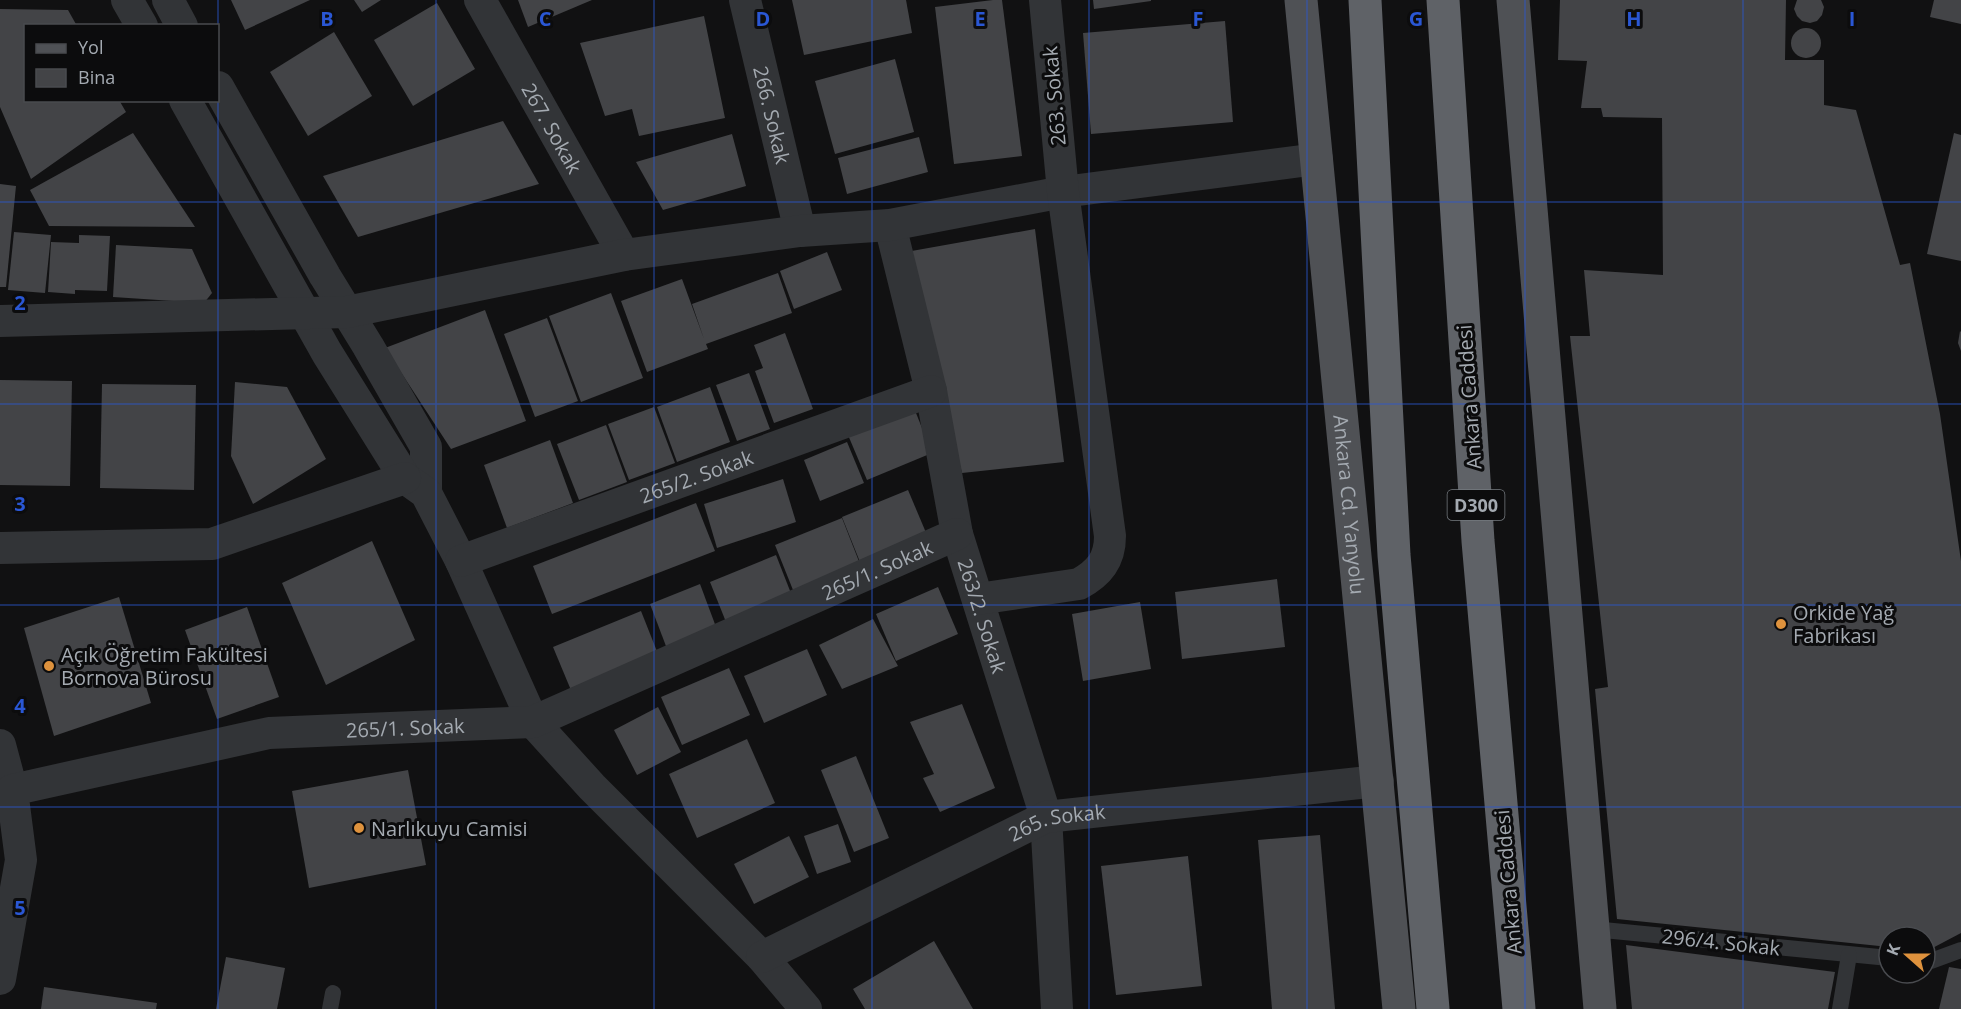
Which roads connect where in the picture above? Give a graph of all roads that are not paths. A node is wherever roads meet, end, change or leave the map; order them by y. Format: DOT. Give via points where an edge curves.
graph roads {
  1 [pos="127,0"];
  2 [pos="168,0"];
  3 [pos="480,0"];
  4 [pos="745,0"];
  5 [pos="1044,0"];
  6 [pos="1301,0"];
  7 [pos="1365,0"];
  8 [pos="1443,0"];
  9 [pos="1514,0"];
  10 [pos="141,24"];
  11 [pos="181,24"];
  12 [pos="219,89"];
  13 [pos="186,102"];
  14 [pos="1317,159"];
  15 [pos="1063,192"];
  16 [pos="890,225"];
  17 [pos="800,231"];
  18 [pos="624,255"];
  19 [pos="347,312"];
  20 [pos="305,313"];
  21 [pos="0,321"];
  22 [pos="932,391"];
  23 [pos="415,486"];
  24 [pos="957,534"];
  25 [pos="0,548"];
  26 [pos="461,561"];
  27 [pos="978,599"];
  28 [pos="533,722"];
  29 [pos="0,746"];
  30 [pos="1378,781"];
  31 [pos="12,790"];
  32 [pos="1046,817"];
  33 [pos="1593,929"];
  34 [pos="1961,950"];
  35 [pos="1849,955"];
  36 [pos="762,957"];
  37 [pos="1877,957"];
  38 [pos="1937,959"];
  39 [pos="0,979"];
  40 [pos="806,1009"];
  41 [pos="1057,1009"];
  42 [pos="1399,1009"];
  43 [pos="1433,1009"];
  44 [pos="1519,1009"];
  45 [pos="1600,1009"];
  46 [pos="1840,1009"];
  1 -- 10 [label="street"];
  2 -- 11 [label="street"];
  3 -- 18 [label="street, 267. Sokak"];
  4 -- 17 [label="street, 266. Sokak"];
  5 -- 15 [label="street, 263. Sokak"];
  6 -- 14 [label="main road, Ankara Cd. Yanyolu"];
  7 -- 43 [label="highway" via="1394,555"];
  8 -- 44 [label="highway, Ankara Caddesi / D300" via="1478,541"];
  9 -- 33 [label="main road"];
  12 -- 19 [label="street"];
  13 -- 20 [label="street"];
  14 -- 15 [label="street"];
  14 -- 30 [label="main road, Ankara Cd. Yanyolu"];
  15 -- 16 [label="street"];
  15 -- 27 [label="street, 263. Sokak" via="1110,547 1101,568 1078,584"];
  16 -- 17 [label="street"];
  16 -- 22 [label="street, 263/2. Sokak"];
  17 -- 18 [label="street"];
  18 -- 19 [label="street"];
  19 -- 20 [label="street"];
  19 -- 23 [label="street" via="426,447"];
  20 -- 21 [label="street"];
  20 -- 23 [label="street"];
  22 -- 24 [label="street, 263/2. Sokak"];
  22 -- 26 [label="street, 265/2. Sokak"];
  23 -- 25 [label="street" via="212,544"];
  23 -- 26 [label="street"];
  24 -- 27 [label="street, 263/2. Sokak"];
  24 -- 28 [label="street, 265/1. Sokak"];
  26 -- 28 [label="street"];
  27 -- 32 [label="street, 263/2. Sokak"];
  28 -- 31 [label="street, 265/1. Sokak" via="269,733"];
  28 -- 36 [label="street" via="592,787"];
  29 -- 31 [label="street"];
  30 -- 32 [label="street, 265. Sokak"];
  30 -- 42 [label="main road, Ankara Cd. Yanyolu"];
  31 -- 39 [label="street" via="21,860"];
  32 -- 36 [label="street, 265. Sokak"];
  32 -- 41 [label="street, 263/2. Sokak"];
  33 -- 35 [label="lane, 296/4. Sokak"];
  33 -- 45 [label="main road"];
  34 -- 38 [label="lane"];
  35 -- 37 [label="lane, 296/4. Sokak"];
  35 -- 46 [label="lane"];
  36 -- 40 [label="street"];
}
